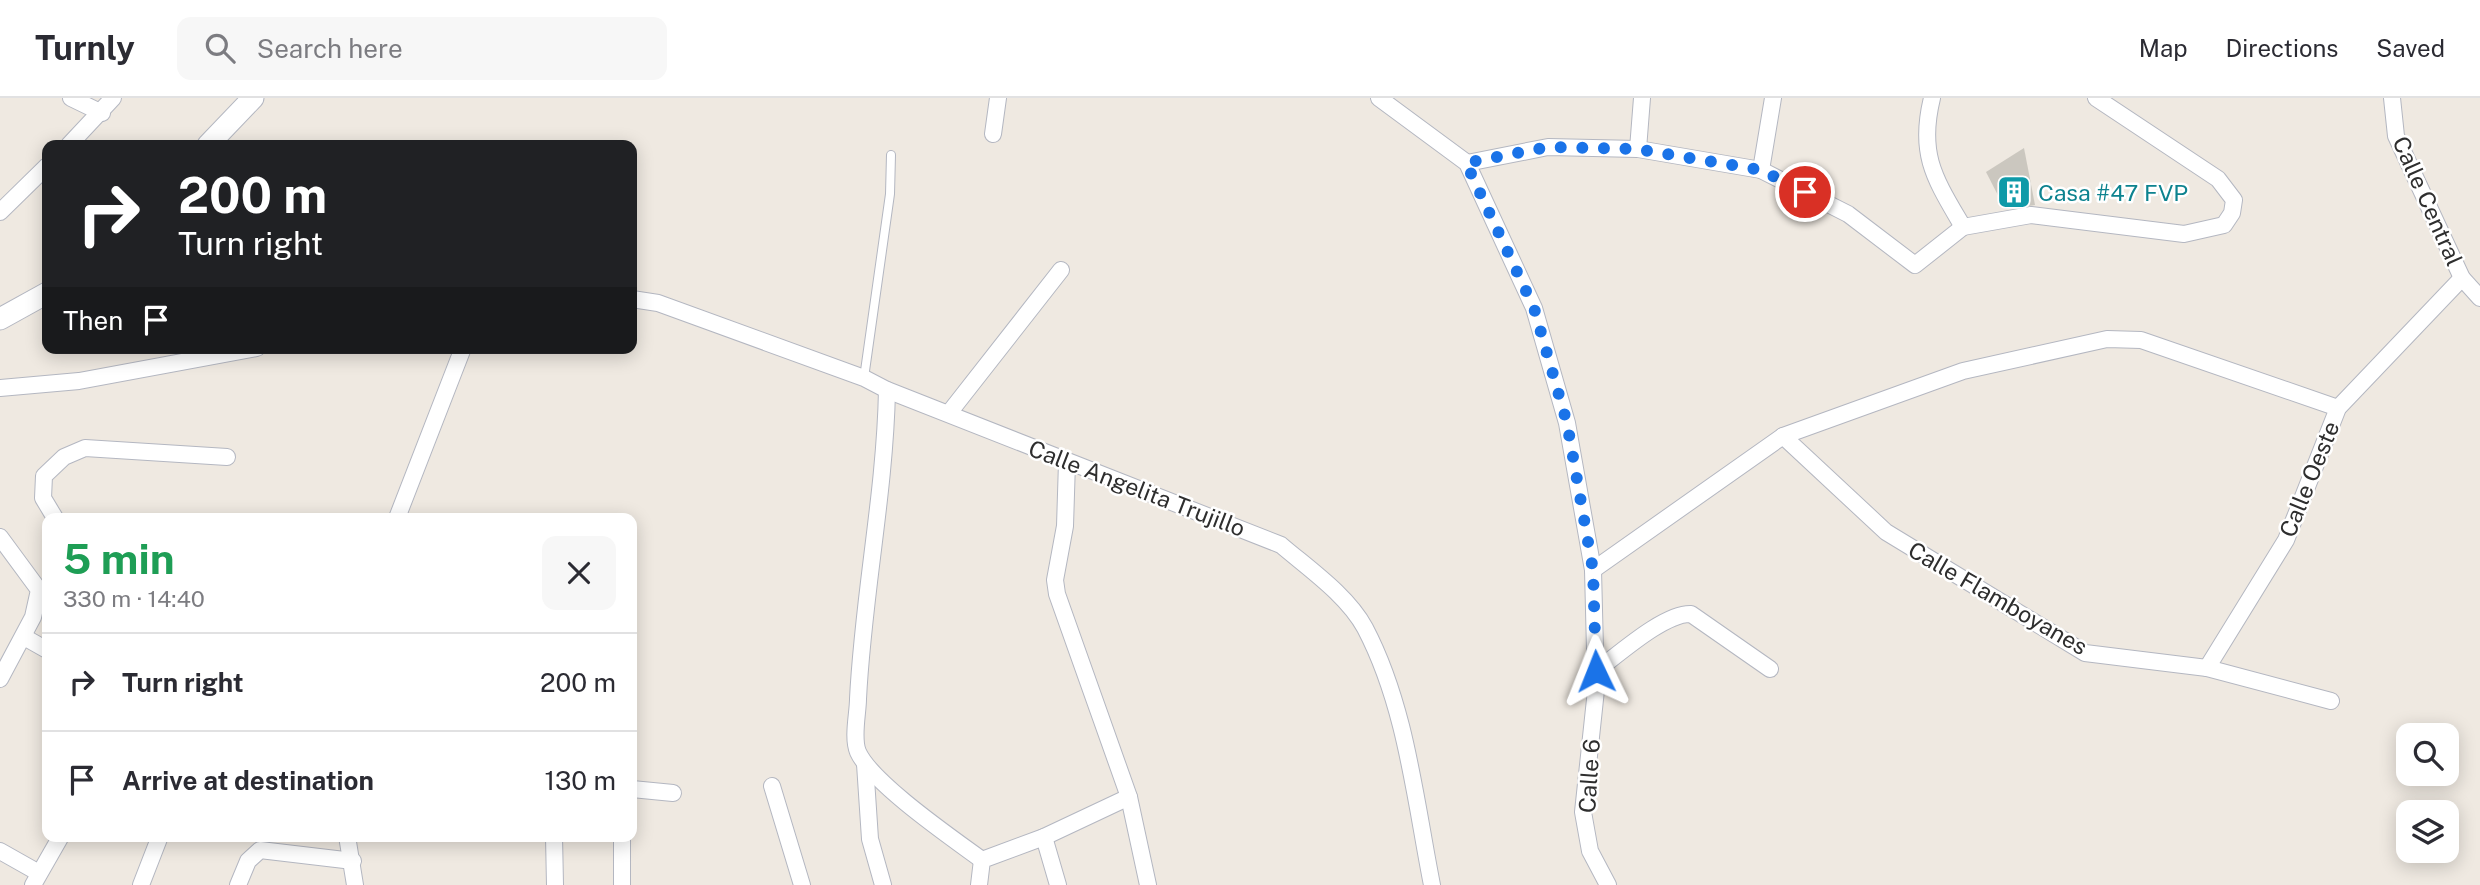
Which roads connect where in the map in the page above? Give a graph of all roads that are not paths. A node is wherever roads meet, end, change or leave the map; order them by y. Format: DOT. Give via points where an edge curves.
graph roads {
  1 [pos="71,98"];
  2 [pos="113,98"];
  3 [pos="253,98"];
  4 [pos="998,98"];
  5 [pos="1379,98"];
  6 [pos="1642,98"];
  7 [pos="1773,98"];
  8 [pos="1932,98"];
  9 [pos="2096,98"];
  10 [pos="2392,98"];
  11 [pos="102,113"];
  12 [pos="993,134"];
  13 [pos="74,140"];
  14 [pos="213,140"];
  15 [pos="1637,149"];
  16 [pos="891,155"];
  17 [pos="1466,163"];
  18 [pos="1761,170"];
  19 [pos="42,171"];
  20 [pos="0,212"];
  21 [pos="1963,227"];
  22 [pos="1061,270"];
  23 [pos="2462,278"];
  24 [pos="42,296"];
  25 [pos="2480,298"];
  26 [pos="637,300"];
  27 [pos="0,319"];
  28 [pos="226,354"];
  29 [pos="461,354"];
  30 [pos="864,378"];
  31 [pos="0,388"];
  32 [pos="887,390"];
  33 [pos="2338,408"];
  34 [pos="949,414"];
  35 [pos="1783,436"];
  36 [pos="227,457"];
  37 [pos="1067,462"];
  38 [pos="52,513"];
  39 [pos="399,513"];
  40 [pos="0,537"];
  41 [pos="1593,570"];
  42 [pos="24,637"];
  43 [pos="42,647"];
  44 [pos="1770,668"];
  45 [pos="2207,668"];
  46 [pos="1596,671"];
  47 [pos="0,679"];
  48 [pos="2331,701"];
  49 [pos="865,764"];
  50 [pos="772,786"];
  51 [pos="637,789"];
  52 [pos="673,793"];
  53 [pos="1129,797"];
  54 [pos="1044,837"];
  55 [pos="58,842"];
  56 [pos="158,842"];
  57 [pos="348,842"];
  58 [pos="554,842"];
  59 [pos="622,842"];
  60 [pos="0,851"];
  61 [pos="982,860"];
  62 [pos="353,861"];
  63 [pos="36,879"];
  64 [pos="141,885"];
  65 [pos="238,885"];
  66 [pos="355,885"];
  67 [pos="555,885"];
  68 [pos="622,885"];
  69 [pos="802,885"];
  70 [pos="883,885"];
  71 [pos="979,885"];
  72 [pos="1058,885"];
  73 [pos="1149,885"];
  74 [pos="1432,885"];
  75 [pos="1608,885"];
  1 -- 11 [label="street"];
  2 -- 11 [label="street"];
  3 -- 14 [label="main road"];
  4 -- 12 [label="street"];
  5 -- 17 [label="street, Calle 6"];
  6 -- 15 [label="street"];
  7 -- 18 [label="street"];
  8 -- 21 [label="street" via="1925,127 1927,154 1935,179"];
  9 -- 21 [label="street" via="2218,179 2234,200 2224,225 2185,234 2031,215"];
  10 -- 23 [label="street, Calle Central" via="2396,136"];
  11 -- 13 [label="street"];
  15 -- 17 [label="street" via="1548,147"];
  15 -- 18 [label="street"];
  16 -- 30 [label="lane" via="890,194"];
  17 -- 41 [label="street, Calle 6" via="1534,308 1567,423"];
  18 -- 21 [label="street" via="1848,214 1915,265"];
  19 -- 20 [label="street"];
  22 -- 34 [label="street"];
  23 -- 25 [label="street, Calle Central"];
  23 -- 33 [label="street, Calle Oeste"];
  24 -- 27 [label="main road"];
  26 -- 30 [label="street, Calle Angelita Trujillo" via="658,303"];
  28 -- 31 [label="street" via="79,382"];
  29 -- 39 [label="street"];
  30 -- 32 [label="street, Calle Angelita Trujillo"];
  32 -- 34 [label="street, Calle Angelita Trujillo"];
  32 -- 49 [label="street" via="886,443 859,674 856,749"];
  33 -- 35 [label="street" via="2141,340 2107,339 1963,371"];
  33 -- 45 [label="street, Calle Oeste" via="2286,540"];
  34 -- 37 [label="street, Calle Angelita Trujillo"];
  35 -- 41 [label="street"];
  35 -- 45 [label="street, Calle Flamboyanes" via="1886,532 2085,653"];
  36 -- 38 [label="street" via="85,448 64,457 44,476 43,498"];
  37 -- 53 [label="street" via="1065,526 1056,587"];
  37 -- 74 [label="street, Calle Angelita Trujillo" via="1281,545 1328,585 1364,626 1397,709"];
  40 -- 42 [label="street" via="39,590"];
  41 -- 46 [label="street, Calle 6"];
  42 -- 43 [label="street"];
  42 -- 47 [label="street"];
  44 -- 46 [label="street" via="1691,614 1682,614"];
  45 -- 48 [label="street, Calle Flamboyanes"];
  46 -- 75 [label="street, Calle 6" via="1583,812 1590,850"];
  49 -- 61 [label="street" via="926,819"];
  49 -- 70 [label="street" via="870,839"];
  50 -- 69 [label="street"];
  51 -- 52 [label="street"];
  53 -- 54 [label="street"];
  53 -- 73 [label="street"];
  54 -- 61 [label="street"];
  54 -- 72 [label="street"];
  55 -- 63 [label="street"];
  56 -- 64 [label="street"];
  57 -- 62 [label="street"];
  58 -- 67 [label="street"];
  59 -- 68 [label="street"];
  60 -- 63 [label="street"];
  61 -- 71 [label="street"];
  62 -- 65 [label="street" via="260,850 248,861"];
  62 -- 66 [label="street"];
}
